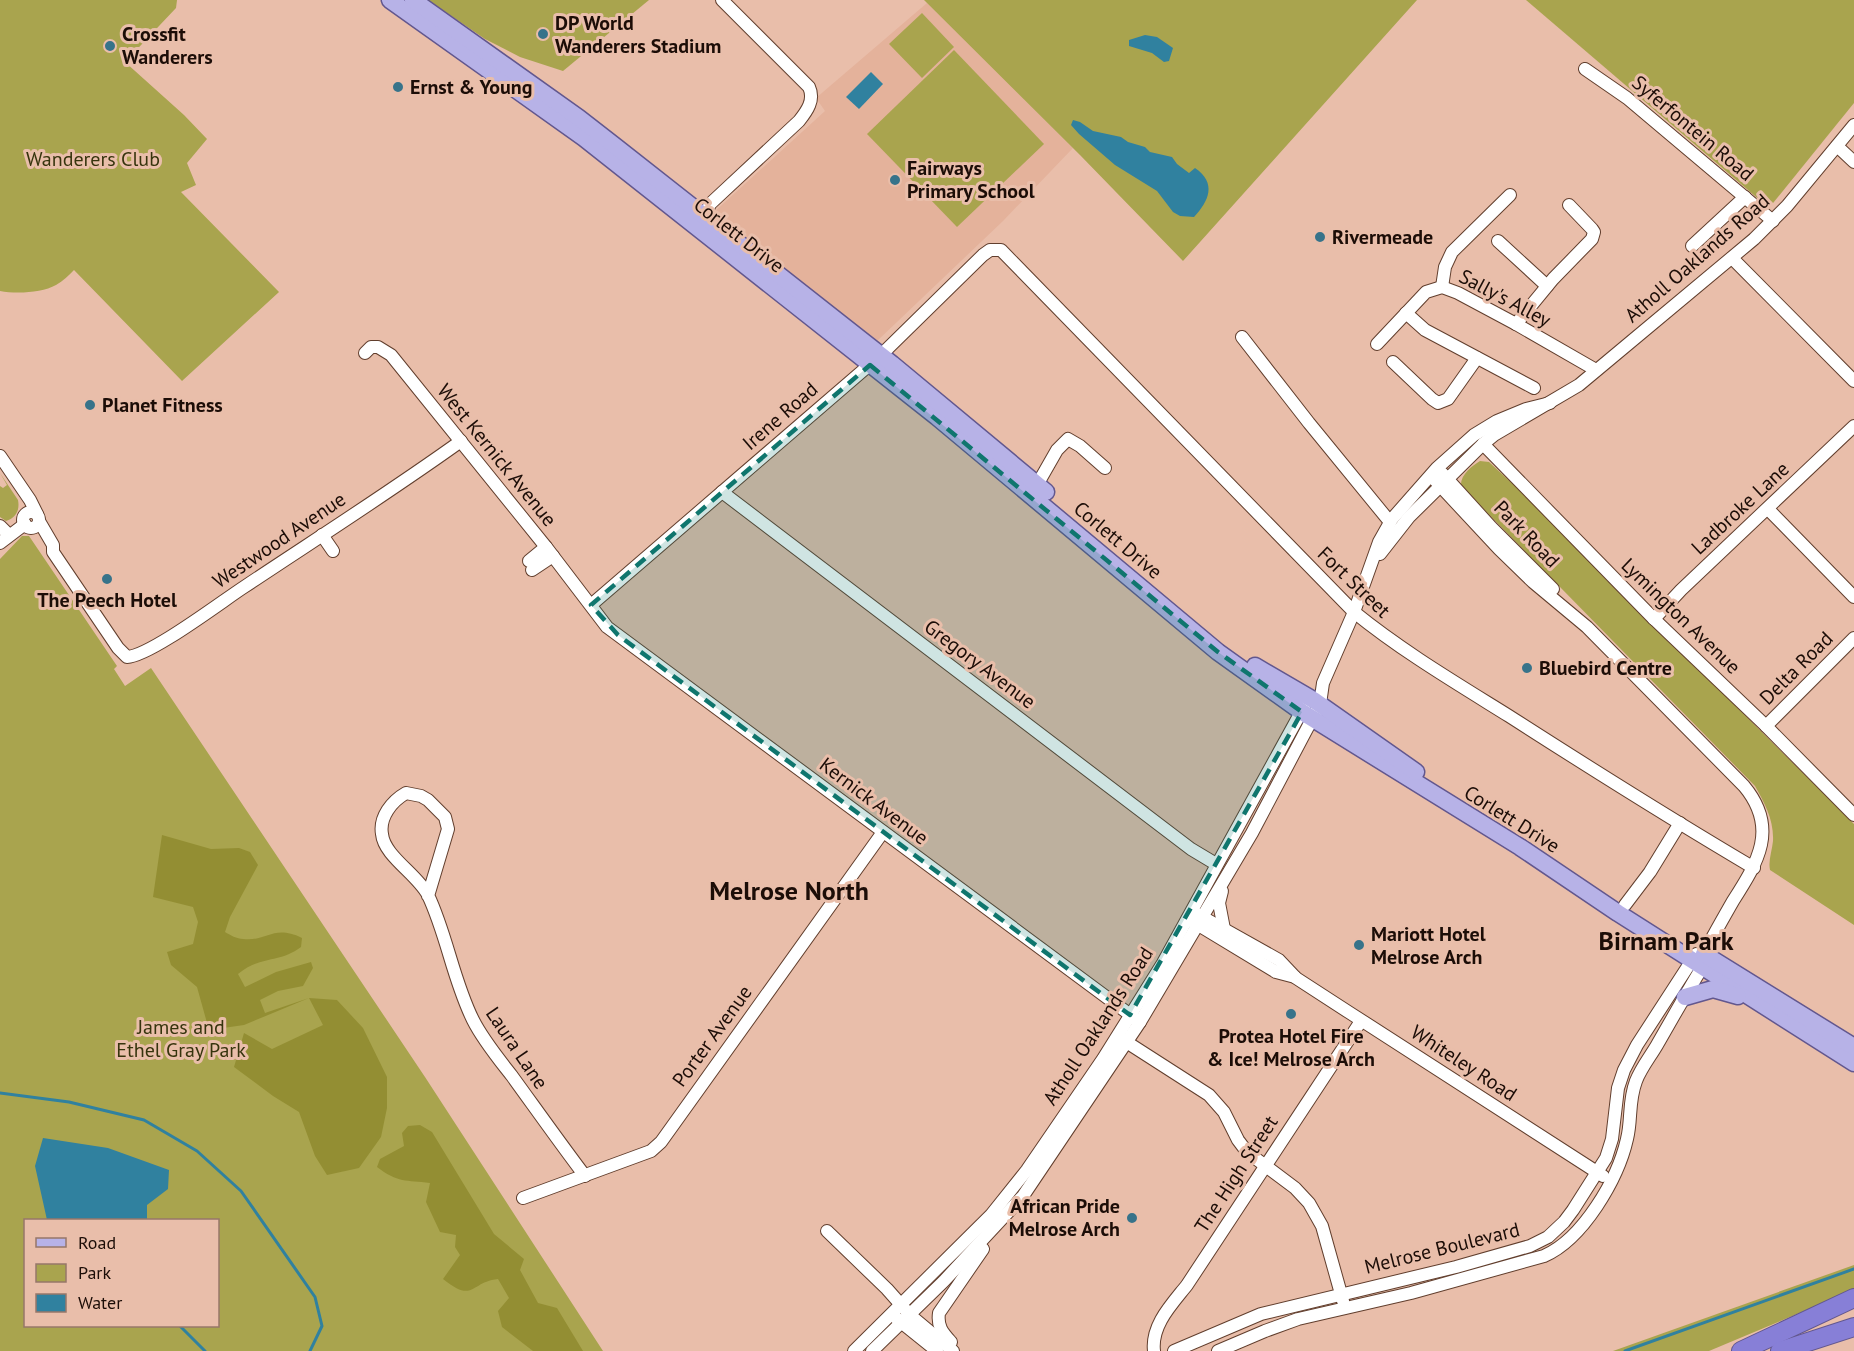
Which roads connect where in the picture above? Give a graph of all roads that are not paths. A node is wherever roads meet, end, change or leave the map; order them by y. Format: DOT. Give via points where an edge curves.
graph roads {
  1 [pos="390,0"];
  2 [pos="413,0"];
  3 [pos="722,0"];
  4 [pos="1585,69"];
  5 [pos="1854,125"];
  6 [pos="1837,146"];
  7 [pos="1854,162"];
  8 [pos="1510,195"];
  9 [pos="1745,197"];
  10 [pos="1569,205"];
  11 [pos="1773,221"];
  12 [pos="702,223"];
  13 [pos="1498,241"];
  14 [pos="1692,246"];
  15 [pos="990,250"];
  16 [pos="1732,258"];
  17 [pos="1442,286"];
  18 [pos="1547,286"];
  19 [pos="1406,314"];
  20 [pos="1516,324"];
  21 [pos="1242,337"];
  22 [pos="1377,344"];
  23 [pos="365,352"];
  24 [pos="1477,357"];
  25 [pos="875,360"];
  26 [pos="1393,362"];
  27 [pos="1596,370"];
  28 [pos="1854,381"];
  29 [pos="1534,388"];
  30 [pos="1550,403"];
  31 [pos="1854,426"];
  32 [pos="461,441"];
  33 [pos="1483,444"];
  34 [pos="0,456"];
  35 [pos="1105,468"];
  36 [pos="1434,472"];
  37 [pos="1445,483"];
  38 [pos="1037,485"];
  39 [pos="722,492"];
  40 [pos="1768,509"];
  41 [pos="32,520"];
  42 [pos="1390,522"];
  43 [pos="3,535"];
  44 [pos="322,535"];
  45 [pos="333,551"];
  46 [pos="550,551"];
  47 [pos="1372,564"];
  48 [pos="531,566"];
  49 [pos="1854,597"];
  50 [pos="591,605"];
  51 [pos="1354,612"];
  52 [pos="1654,619"];
  53 [pos="1854,638"];
  54 [pos="1310,708"];
  55 [pos="1766,726"];
  56 [pos="1268,805"];
  57 [pos="1854,814"];
  58 [pos="1243,818"];
  59 [pos="1680,823"];
  60 [pos="883,832"];
  61 [pos="1216,864"];
  62 [pos="1754,868"];
  63 [pos="1225,881"];
  64 [pos="428,896"];
  65 [pos="1625,905"];
  66 [pos="1188,914"];
  67 [pos="1200,920"];
  68 [pos="1220,932"];
  69 [pos="1187,943"];
  70 [pos="1702,955"];
  71 [pos="1685,997"];
  72 [pos="1759,1004"];
  73 [pos="1135,1018"];
  74 [pos="1361,1021"];
  75 [pos="1128,1043"];
  76 [pos="1854,1047"];
  77 [pos="1854,1063"];
  78 [pos="1265,1166"];
  79 [pos="1598,1172"];
  80 [pos="585,1176"];
  81 [pos="1611,1181"];
  82 [pos="524,1198"];
  83 [pos="998,1225"];
  84 [pos="827,1231"];
  85 [pos="1341,1294"];
  86 [pos="1854,1298"];
  87 [pos="895,1309"];
  88 [pos="1345,1309"];
  89 [pos="906,1319"];
  90 [pos="1854,1327"];
  91 [pos="1154,1347"];
  92 [pos="854,1351"];
  93 [pos="872,1351"];
  94 [pos="937,1351"];
  95 [pos="953,1351"];
  96 [pos="959,1351"];
  97 [pos="1174,1351"];
  98 [pos="1218,1351"];
  99 [pos="1742,1351"];
  100 [pos="1780,1351"];
  1 -- 12 [label="main road, Corlett Drive"];
  2 -- 12 [label="main road, Corlett Drive" via="579,118"];
  3 -- 12 [label="street" via="811,90 807,111 710,204"];
  4 -- 9 [label="street, Syferfontein Road" via="1627,98"];
  5 -- 6 [label="street, Atholl Oaklands Road"];
  6 -- 7 [label="street"];
  6 -- 11 [label="street, Atholl Oaklands Road"];
  8 -- 17 [label="street" via="1452,252"];
  9 -- 11 [label="street, Syferfontein Road"];
  9 -- 14 [label="street"];
  10 -- 18 [label="street" via="1594,236"];
  11 -- 16 [label="street, Atholl Oaklands Road"];
  12 -- 25 [label="main road, Corlett Drive"];
  13 -- 18 [label="street"];
  15 -- 25 [label="street, Irene Road"];
  15 -- 51 [label="street, Fort Street" via="1007,254"];
  16 -- 27 [label="street, Atholl Oaklands Road"];
  16 -- 28 [label="street"];
  17 -- 19 [label="street, Sally's Alley" via="1426,292"];
  17 -- 20 [label="street, Sally's Alley"];
  18 -- 20 [label="street"];
  19 -- 22 [label="street, Sally's Alley"];
  19 -- 24 [label="street" via="1425,330"];
  20 -- 27 [label="street, Sally's Alley"];
  21 -- 42 [label="street"];
  23 -- 32 [label="street, West Kernick Avenue" via="378,347 391,355"];
  24 -- 26 [label="street" via="1448,399 1438,403"];
  24 -- 29 [label="street"];
  25 -- 38 [label="main road, Corlett Drive"];
  25 -- 39 [label="street, Irene Road"];
  25 -- 54 [label="main road, Corlett Drive" via="1218,652"];
  27 -- 30 [label="street, Atholl Oaklands Road"];
  30 -- 33 [label="street, Atholl Oaklands Road"];
  30 -- 36 [label="street, Atholl Oaklands Road" via="1487,426"];
  31 -- 40 [label="street, Ladbroke Lane"];
  32 -- 44 [label="street, Westwood Avenue"];
  32 -- 46 [label="street, West Kernick Avenue"];
  33 -- 37 [label="street, Atholl Oaklands Road"];
  33 -- 52 [label="street, Lymington Avenue"];
  34 -- 41 [label="street" via="24,493"];
  35 -- 38 [label="street" via="1068,439"];
  36 -- 37 [label="street, Park Road"];
  36 -- 42 [label="street, Atholl Oaklands Road"];
  37 -- 47 [label="street, Atholl Oaklands Road" via="1409,517"];
  37 -- 62 [label="street, Park Road" via="1574,610 1751,795 1760,812 1763,834"];
  38 -- 54 [label="main road, Corlett Drive" via="1224,642"];
  39 -- 50 [label="street, Irene Road"];
  39 -- 61 [label="street, Gregory Avenue" via="1191,849"];
  40 -- 49 [label="street"];
  40 -- 52 [label="street, Ladbroke Lane"];
  41 -- 43 [label="street"];
  41 -- 44 [label="street, Westwood Avenue" via="47,549 53,552 127,657 143,652"];
  42 -- 47 [label="street, Atholl Oaklands Road"];
  44 -- 45 [label="street"];
  46 -- 48 [label="street"];
  46 -- 50 [label="street, West Kernick Avenue"];
  47 -- 51 [label="street, Atholl Oaklands Road"];
  50 -- 60 [label="street, Kernick Avenue" via="618,635"];
  51 -- 54 [label="street, Atholl Oaklands Road"];
  51 -- 59 [label="street, Fort Street" via="1427,665"];
  52 -- 55 [label="street, Lymington Avenue"];
  53 -- 55 [label="street, Delta Road"];
  54 -- 56 [label="street, Atholl Oaklands Road"];
  54 -- 58 [label="street, Atholl Oaklands Road"];
  54 -- 65 [label="main road, Corlett Drive"];
  54 -- 70 [label="main road, Corlett Drive" via="1618,913"];
  55 -- 57 [label="street, Lymington Avenue"];
  56 -- 58 [label="street"];
  56 -- 63 [label="street, Atholl Oaklands Road"];
  58 -- 61 [label="street, Atholl Oaklands Road"];
  59 -- 62 [label="street, Fort Street"];
  59 -- 65 [label="street"];
  60 -- 73 [label="street, Kernick Avenue"];
  60 -- 80 [label="street, Porter Avenue" via="661,1142 651,1151"];
  61 -- 66 [label="street, Atholl Oaklands Road"];
  62 -- 70 [label="street, Park Road"];
  63 -- 67 [label="street, Atholl Oaklands Road"];
  63 -- 68 [label="street" via="1219,903"];
  64 -- 64 [label="street, Laura Lane" via="420,881 385,845 381,833 387,812 406,793 428,800 445,817 448,829"];
  64 -- 80 [label="street, Laura Lane" via="478,1031"];
  65 -- 70 [label="main road, Corlett Drive"];
  66 -- 67 [label="street, Whiteley Road"];
  66 -- 73 [label="street, Atholl Oaklands Road"];
  67 -- 68 [label="street, Whiteley Road"];
  67 -- 69 [label="street, Atholl Oaklands Road"];
  68 -- 69 [label="street"];
  68 -- 74 [label="street, Whiteley Road" via="1279,960 1296,978"];
  69 -- 73 [label="street, Atholl Oaklands Road"];
  70 -- 71 [label="street, Melrose Boulevard"];
  70 -- 72 [label="main road, Corlett Drive"];
  70 -- 76 [label="main road, Corlett Drive"];
  70 -- 79 [label="street, Melrose Boulevard" via="1637,1045 1620,1079 1611,1147"];
  71 -- 72 [label="main road" via="1713,988"];
  71 -- 81 [label="street, Melrose Boulevard" via="1638,1076 1629,1109 1627,1140"];
  72 -- 77 [label="main road, Corlett Drive"];
  73 -- 75 [label="street, Atholl Oaklands Road"];
  73 -- 87 [label="street, Atholl Oaklands Road" via="1012,1191"];
  74 -- 78 [label="street, The High Street"];
  74 -- 79 [label="street, Whiteley Road"];
  75 -- 78 [label="street" via="1209,1095 1224,1112 1242,1146"];
  75 -- 83 [label="street, Atholl Oaklands Road" via="1023,1196"];
  78 -- 85 [label="street" via="1299,1193 1317,1216"];
  78 -- 91 [label="street, The High Street" via="1160,1322"];
  79 -- 81 [label="street, Whiteley Road"];
  79 -- 85 [label="street, Melrose Boulevard" via="1564,1222 1539,1242 1456,1267"];
  80 -- 82 [label="street, Porter Avenue"];
  81 -- 88 [label="street, Melrose Boulevard" via="1575,1234 1557,1250"];
  83 -- 89 [label="street, Atholl Oaklands Road"];
  83 -- 96 [label="street" via="939,1313 942,1332"];
  84 -- 87 [label="street" via="887,1289"];
  85 -- 88 [label="street"];
  85 -- 97 [label="street, Melrose Boulevard" via="1261,1314"];
  86 -- 99 [label="highway"];
  87 -- 89 [label="street"];
  87 -- 92 [label="street, Atholl Oaklands Road"];
  88 -- 98 [label="street, Melrose Boulevard" via="1298,1319"];
  89 -- 93 [label="street, Atholl Oaklands Road"];
  89 -- 94 [label="street"];
  89 -- 95 [label="street"];
  90 -- 100 [label="highway"];
}
